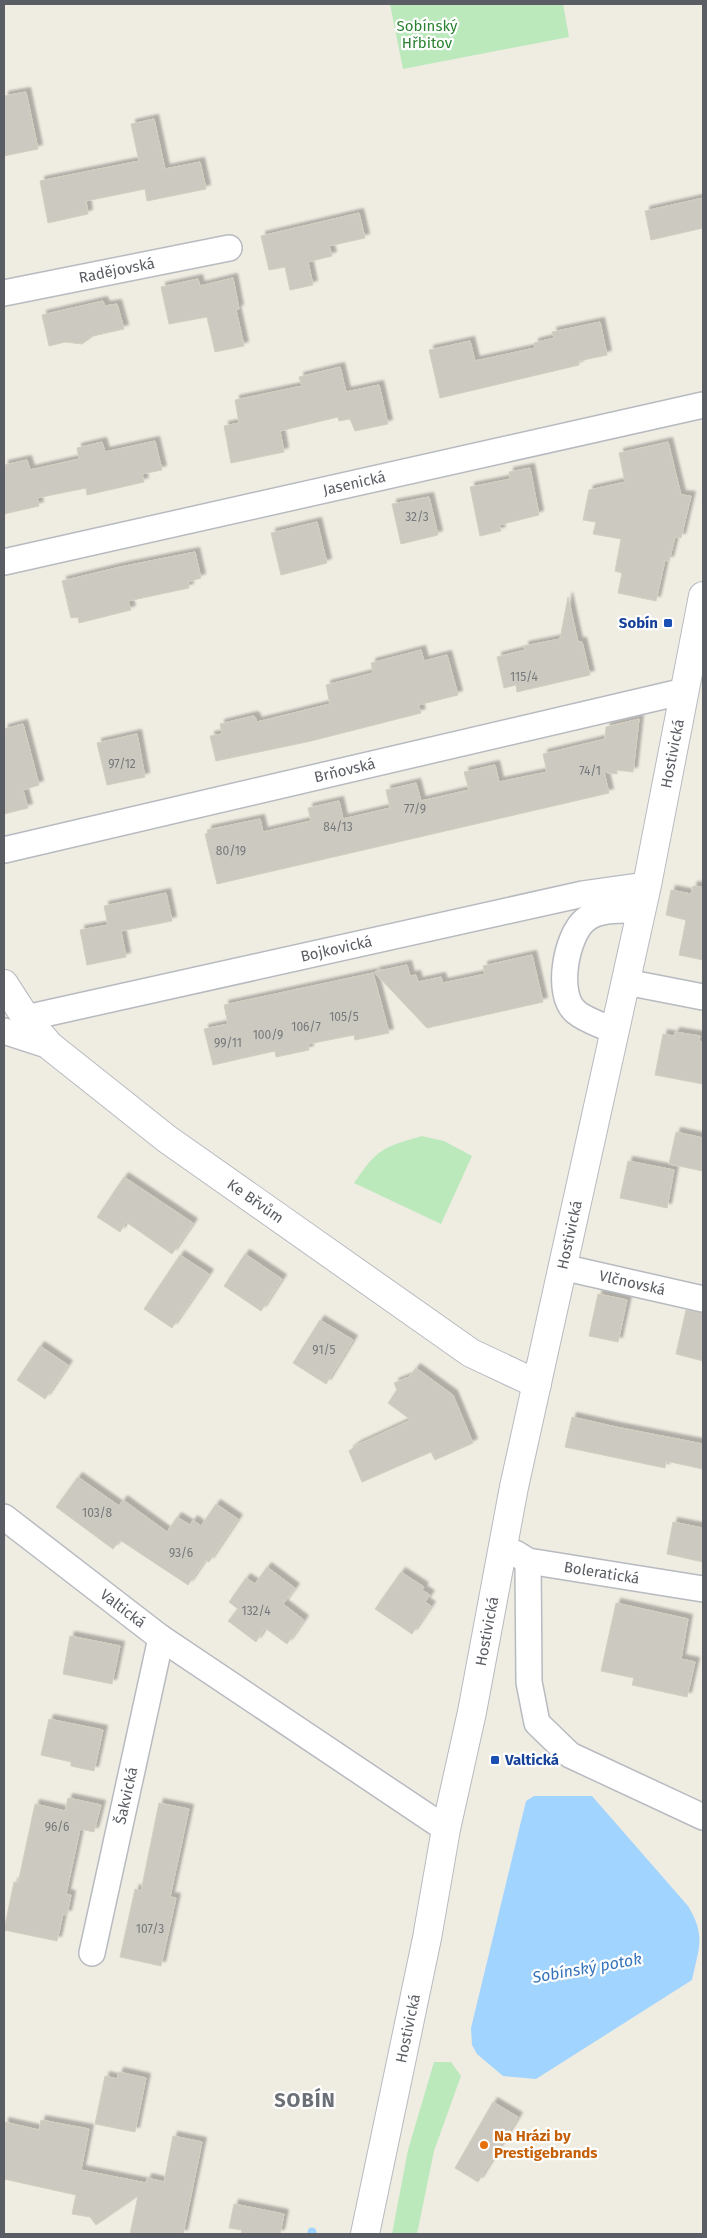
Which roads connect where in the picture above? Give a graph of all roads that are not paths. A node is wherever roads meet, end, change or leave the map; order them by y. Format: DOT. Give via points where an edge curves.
graph roads {
  1 [pos="229,248"];
  2 [pos="4,293"];
  3 [pos="703,405"];
  4 [pos="4,562"];
  5 [pos="703,596"];
  6 [pos="685,691"];
  7 [pos="4,850"];
  8 [pos="644,898"];
  9 [pos="626,982"];
  10 [pos="4,984"];
  11 [pos="703,998"];
  12 [pos="15,1025"];
  13 [pos="614,1031"];
  14 [pos="562,1267"];
  15 [pos="703,1299"];
  16 [pos="537,1384"];
  17 [pos="4,1517"];
  18 [pos="504,1547"];
  19 [pos="528,1560"];
  20 [pos="703,1589"];
  21 [pos="161,1638"];
  22 [pos="703,1817"];
  23 [pos="446,1829"];
  24 [pos="92,1953"];
  25 [pos="365,2234"];
  1 -- 2 [label="street, Radějovská"];
  3 -- 4 [label="street, Jasenická"];
  5 -- 6 [label="street, Hostivická"];
  6 -- 7 [label="street, Brňovská"];
  6 -- 8 [label="street, Hostivická"];
  8 -- 9 [label="street, Hostivická"];
  8 -- 12 [label="street, Bojkovická" via="584,894"];
  8 -- 13 [label="street" via="586,919 572,936 564,979 566,996 575,1012"];
  9 -- 11 [label="street"];
  9 -- 13 [label="street, Hostivická"];
  10 -- 12 [label="street, Ke Břvům"];
  12 -- 16 [label="street, Ke Břvům" via="50,1046 167,1139 463,1347"];
  13 -- 14 [label="street, Hostivická"];
  14 -- 15 [label="street, Vlčnovská"];
  14 -- 16 [label="street, Hostivická"];
  16 -- 18 [label="street, Hostivická"];
  17 -- 21 [label="street, Valtická"];
  18 -- 19 [label="street, Boleratická"];
  18 -- 23 [label="street, Hostivická"];
  19 -- 20 [label="street, Boleratická"];
  19 -- 22 [label="street" via="529,1682 537,1722 570,1755"];
  21 -- 23 [label="street, Valtická"];
  21 -- 24 [label="street, Šakvická"];
  23 -- 25 [label="street, Hostivická"];
}
